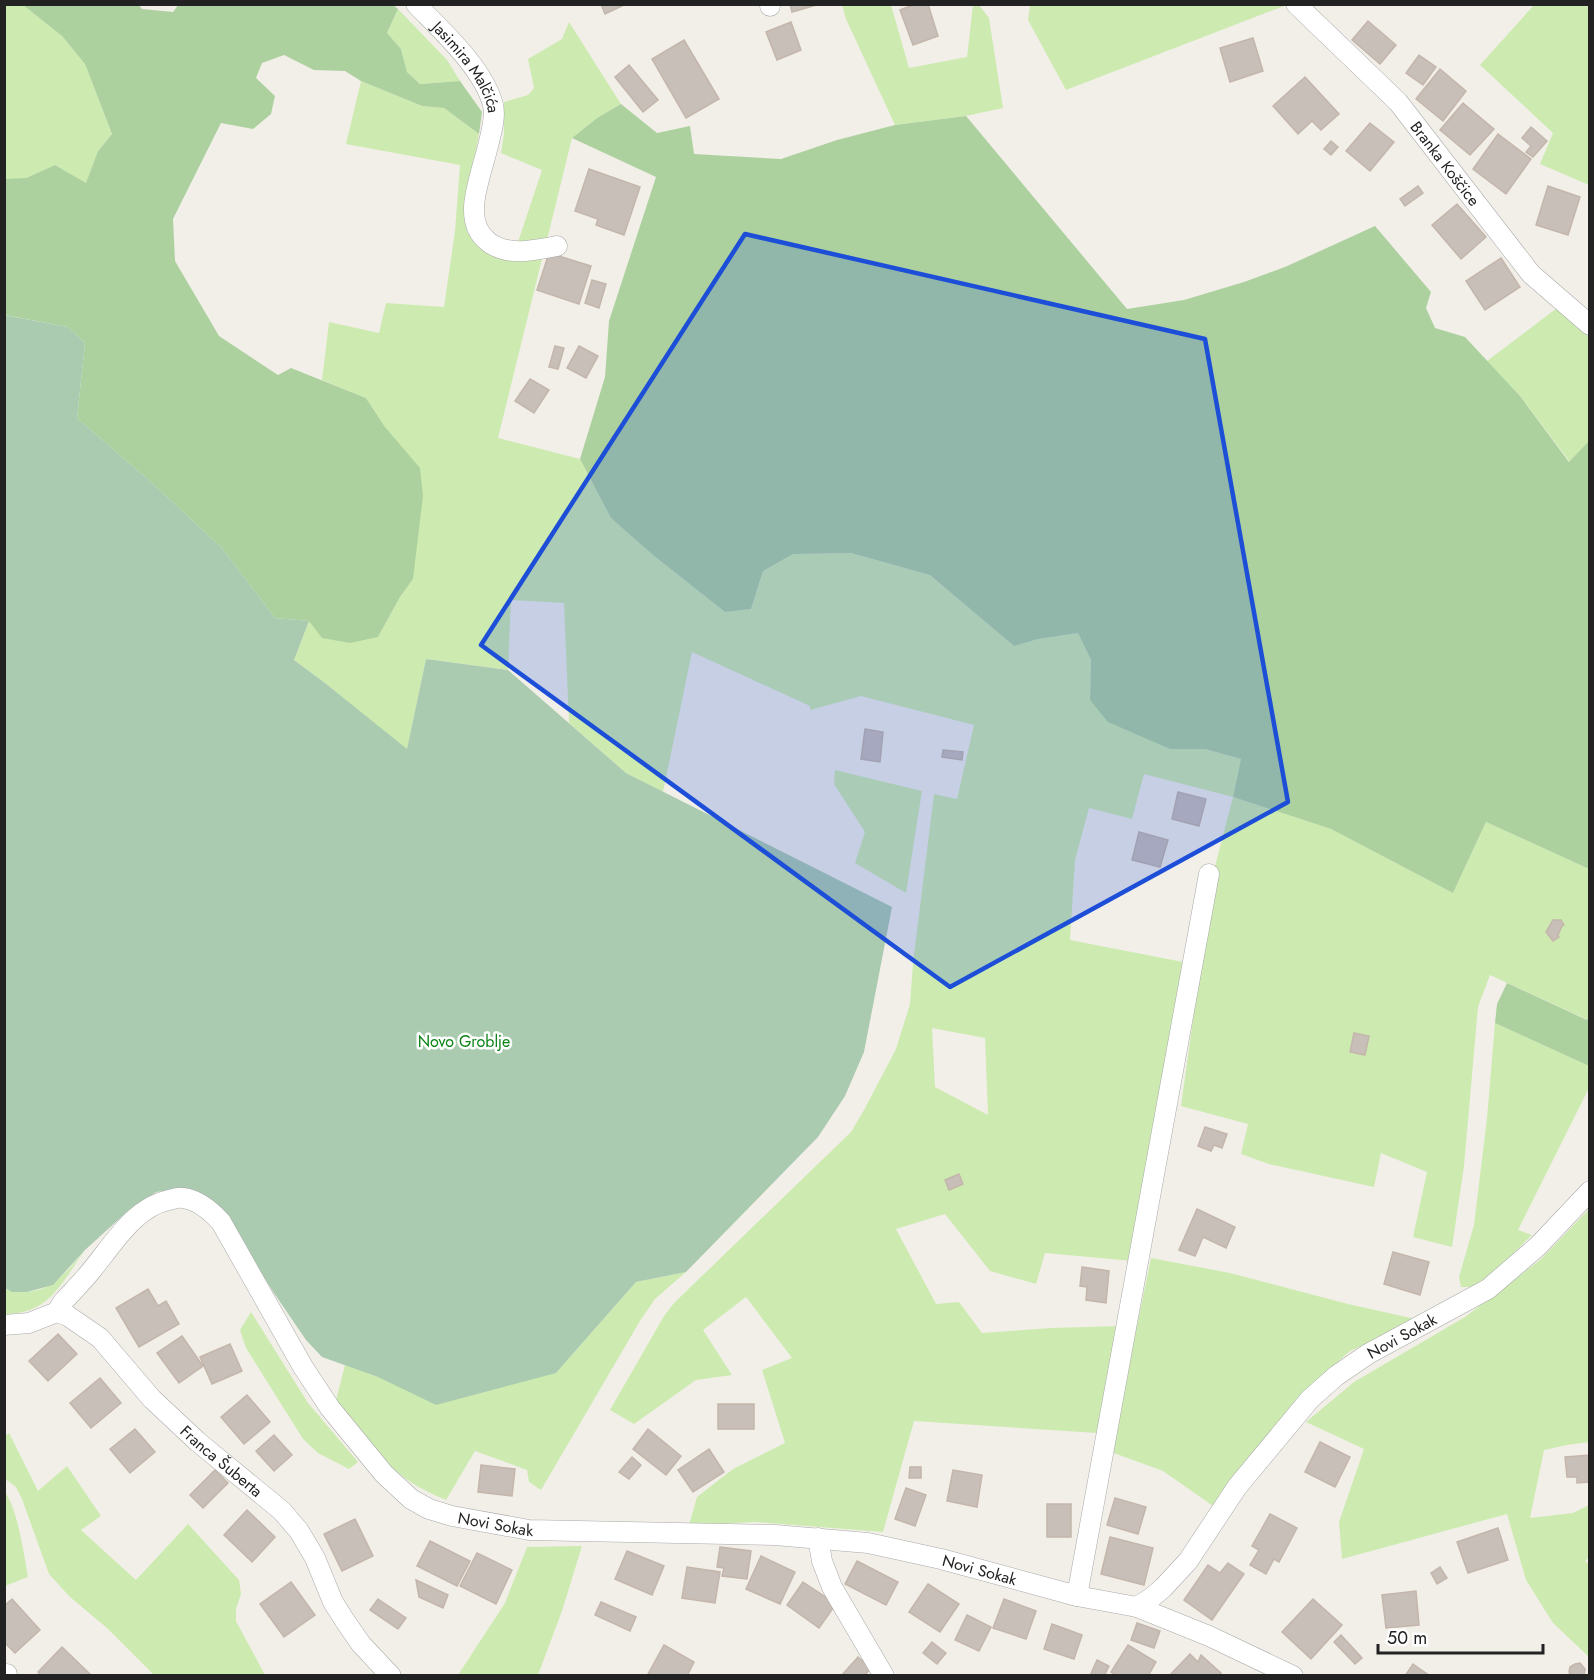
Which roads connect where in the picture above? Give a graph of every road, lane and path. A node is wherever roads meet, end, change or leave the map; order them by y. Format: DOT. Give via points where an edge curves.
graph roads {
  1 [pos="416,4"];
  2 [pos="1296,4"];
  3 [pos="557,246"];
  4 [pos="1590,325"];
  5 [pos="1209,874"];
  6 [pos="1590,1191"];
  7 [pos="57,1312"];
  8 [pos="4,1325"];
  9 [pos="818,1538"];
  10 [pos="1077,1596"];
  11 [pos="1137,1607"];
  12 [pos="391,1676"];
  13 [pos="884,1676"];
  14 [pos="1293,1676"];
  1 -- 3 [label="street, Jasimira Malčića" via="461,50 486,87 494,107 474,206 477,231 493,245 505,249 524,251"];
  2 -- 4 [label="street, Branka Koščice" via="1398,102 1531,274"];
  5 -- 10 [label="street"];
  6 -- 11 [label="street, Novi Sokak" via="1539,1246 1488,1289 1368,1354 1310,1399 1237,1487 1188,1561 1164,1588"];
  7 -- 8 [label="street" via="29,1323"];
  7 -- 9 [label="street, Novi Sokak" via="141,1214 181,1197 212,1212 221,1222 330,1408 384,1474 411,1499 429,1509 529,1530"];
  7 -- 12 [label="street, Franca Šuberta" via="100,1338 152,1399 282,1511 315,1558 345,1621"];
  9 -- 10 [label="street, Novi Sokak" via="868,1543"];
  9 -- 13 [label="street" via="832,1587"];
  10 -- 11 [label="street, Novi Sokak"];
  11 -- 14 [label="street, Novi Sokak"];
}
